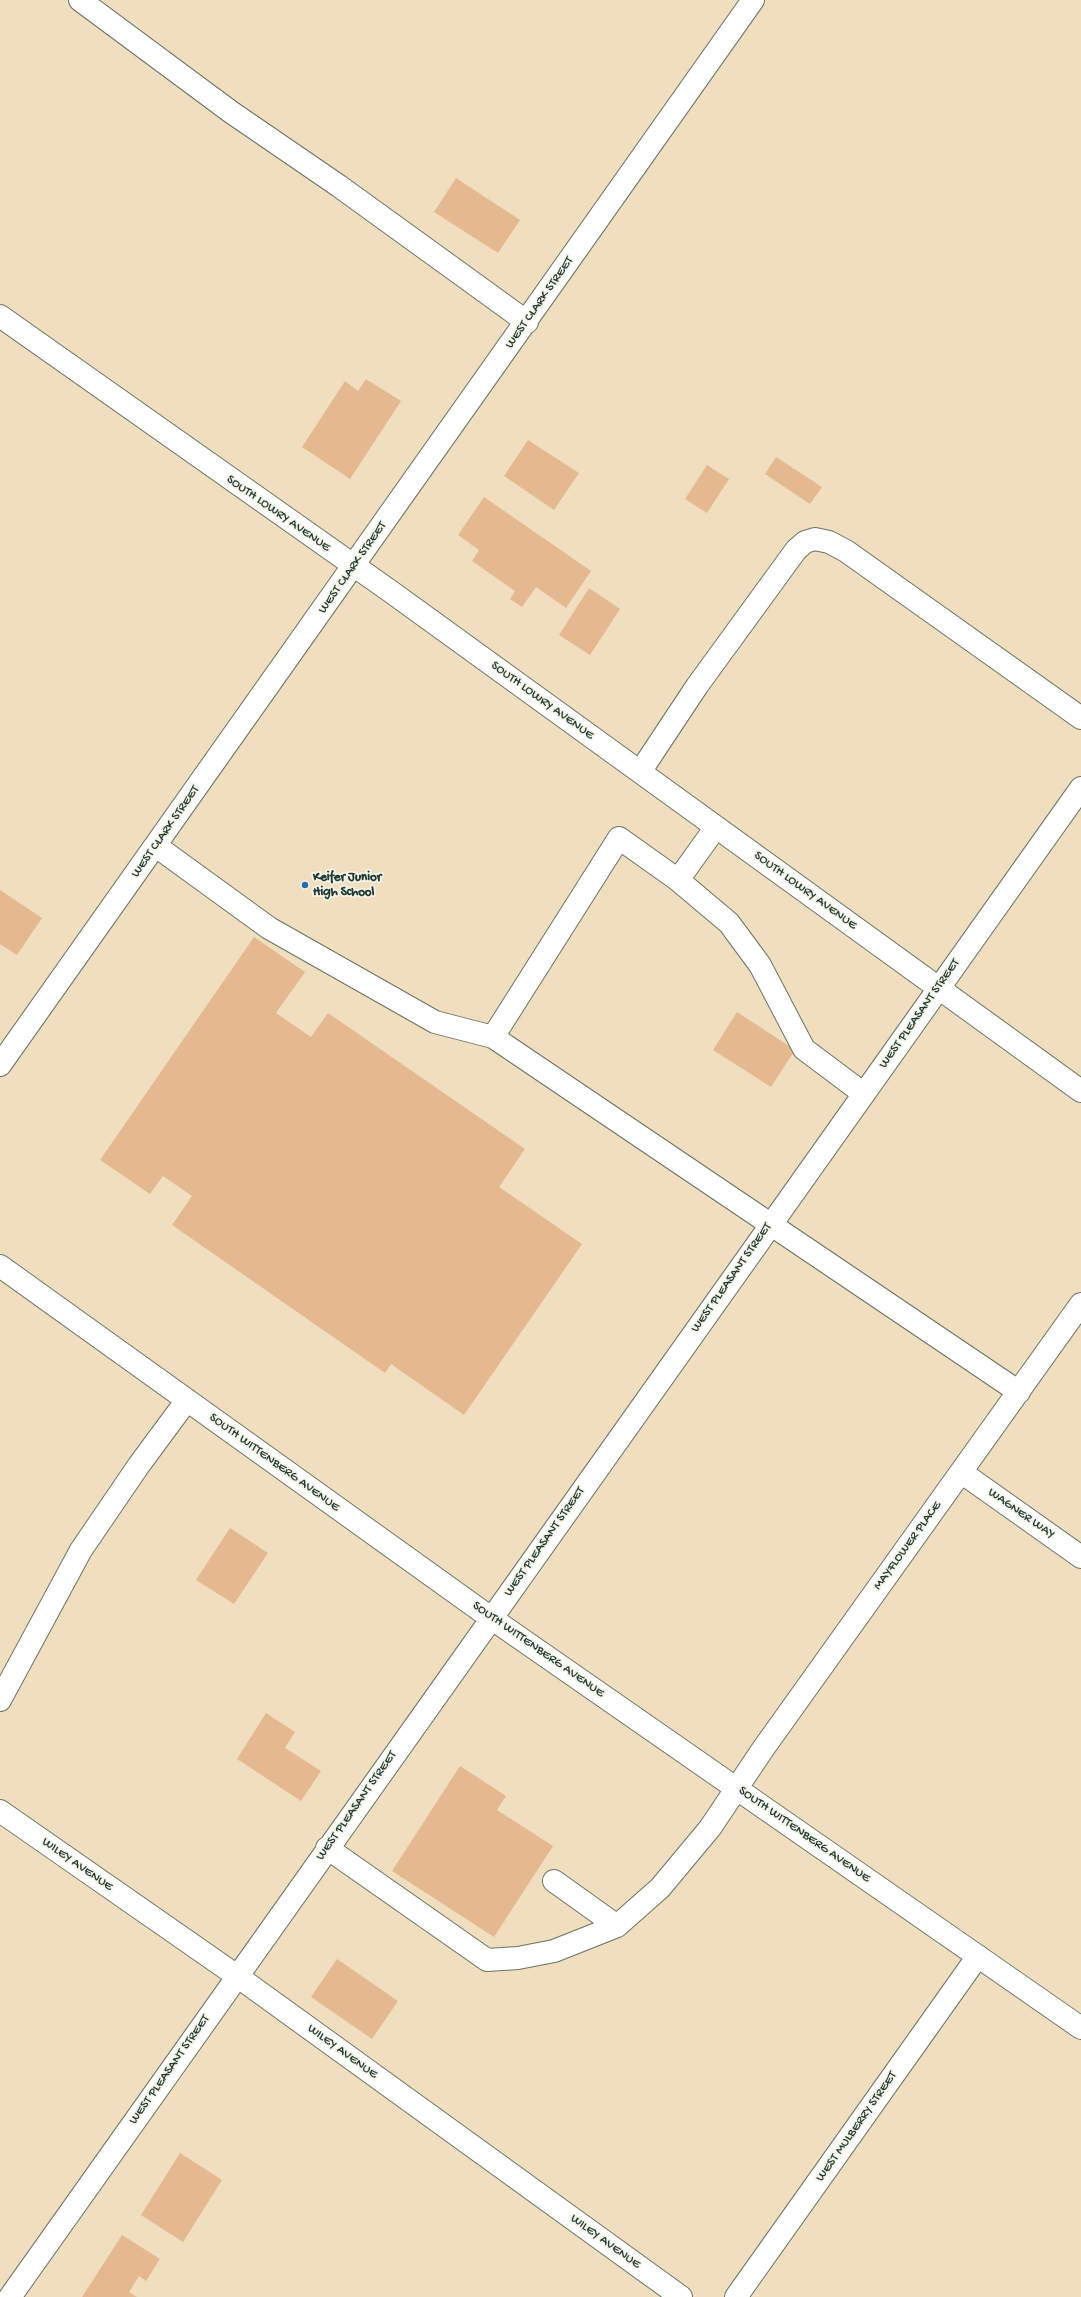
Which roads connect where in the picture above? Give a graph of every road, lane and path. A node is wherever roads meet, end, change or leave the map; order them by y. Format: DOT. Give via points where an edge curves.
graph roads {
  1 [pos="80,0"];
  2 [pos="753,0"];
  3 [pos="0,316"];
  4 [pos="527,322"];
  5 [pos="354,568"];
  6 [pos="1081,718"];
  7 [pos="640,772"];
  8 [pos="1081,788"];
  9 [pos="716,827"];
  10 [pos="156,846"];
  11 [pos="678,880"];
  12 [pos="938,988"];
  13 [pos="493,1037"];
  14 [pos="0,1065"];
  15 [pos="1081,1091"];
  16 [pos="864,1094"];
  17 [pos="770,1224"];
  18 [pos="0,1266"];
  19 [pos="1081,1304"];
  20 [pos="1019,1392"];
  21 [pos="187,1400"];
  22 [pos="961,1472"];
  23 [pos="1081,1557"];
  24 [pos="491,1618"];
  25 [pos="0,1700"];
  26 [pos="736,1788"];
  27 [pos="0,1811"];
  28 [pos="327,1848"];
  29 [pos="554,1881"];
  30 [pos="617,1926"];
  31 [pos="978,1956"];
  32 [pos="237,1976"];
  33 [pos="1081,2028"];
  34 [pos="10,2297"];
  35 [pos="681,2297"];
  36 [pos="736,2297"];
  1 -- 4 [label="street" via="231,112 346,190"];
  2 -- 4 [label="street, WEST CLARK STREET"];
  3 -- 5 [label="street, SOUTH LOWRY AVENUE"];
  4 -- 5 [label="street, WEST CLARK STREET"];
  5 -- 7 [label="street, SOUTH LOWRY AVENUE"];
  5 -- 10 [label="street, WEST CLARK STREET"];
  6 -- 7 [label="street" via="846,551 829,542 815,539 805,542 796,550 697,686"];
  7 -- 9 [label="street, SOUTH LOWRY AVENUE"];
  8 -- 12 [label="street, WEST PLEASANT STREET"];
  9 -- 11 [label="street"];
  9 -- 12 [label="street, SOUTH LOWRY AVENUE"];
  10 -- 13 [label="street" via="276,932 435,1022"];
  10 -- 14 [label="street, WEST CLARK STREET"];
  11 -- 13 [label="street" via="619,838"];
  11 -- 16 [label="street" via="734,929 760,965 804,1049"];
  12 -- 15 [label="street, SOUTH LOWRY AVENUE"];
  12 -- 16 [label="street, WEST PLEASANT STREET"];
  13 -- 17 [label="street"];
  16 -- 17 [label="street, WEST PLEASANT STREET"];
  17 -- 20 [label="street"];
  17 -- 24 [label="street, WEST PLEASANT STREET"];
  18 -- 21 [label="street, SOUTH WITTENBERG AVENUE"];
  19 -- 20 [label="street, MAYFLOWER PLACE"];
  20 -- 22 [label="street, MAYFLOWER PLACE"];
  21 -- 24 [label="street, SOUTH WITTENBERG AVENUE"];
  21 -- 25 [label="street" via="81,1550"];
  22 -- 23 [label="street, WAGNER WAY"];
  22 -- 26 [label="street, MAYFLOWER PLACE"];
  24 -- 26 [label="street, SOUTH WITTENBERG AVENUE"];
  24 -- 28 [label="street, WEST PLEASANT STREET"];
  26 -- 30 [label="street, MAYFLOWER PLACE" via="710,1828 660,1888"];
  26 -- 31 [label="street, SOUTH WITTENBERG AVENUE"];
  27 -- 32 [label="street, WILEY AVENUE"];
  28 -- 30 [label="street, MAYFLOWER PLACE" via="487,1960 518,1958 554,1951"];
  28 -- 32 [label="street, WEST PLEASANT STREET"];
  29 -- 30 [label="street"];
  31 -- 33 [label="street, SOUTH WITTENBERG AVENUE"];
  31 -- 36 [label="street, WEST MULBERRY STREET"];
  32 -- 34 [label="street, WEST PLEASANT STREET"];
  32 -- 35 [label="street, WILEY AVENUE"];
}
